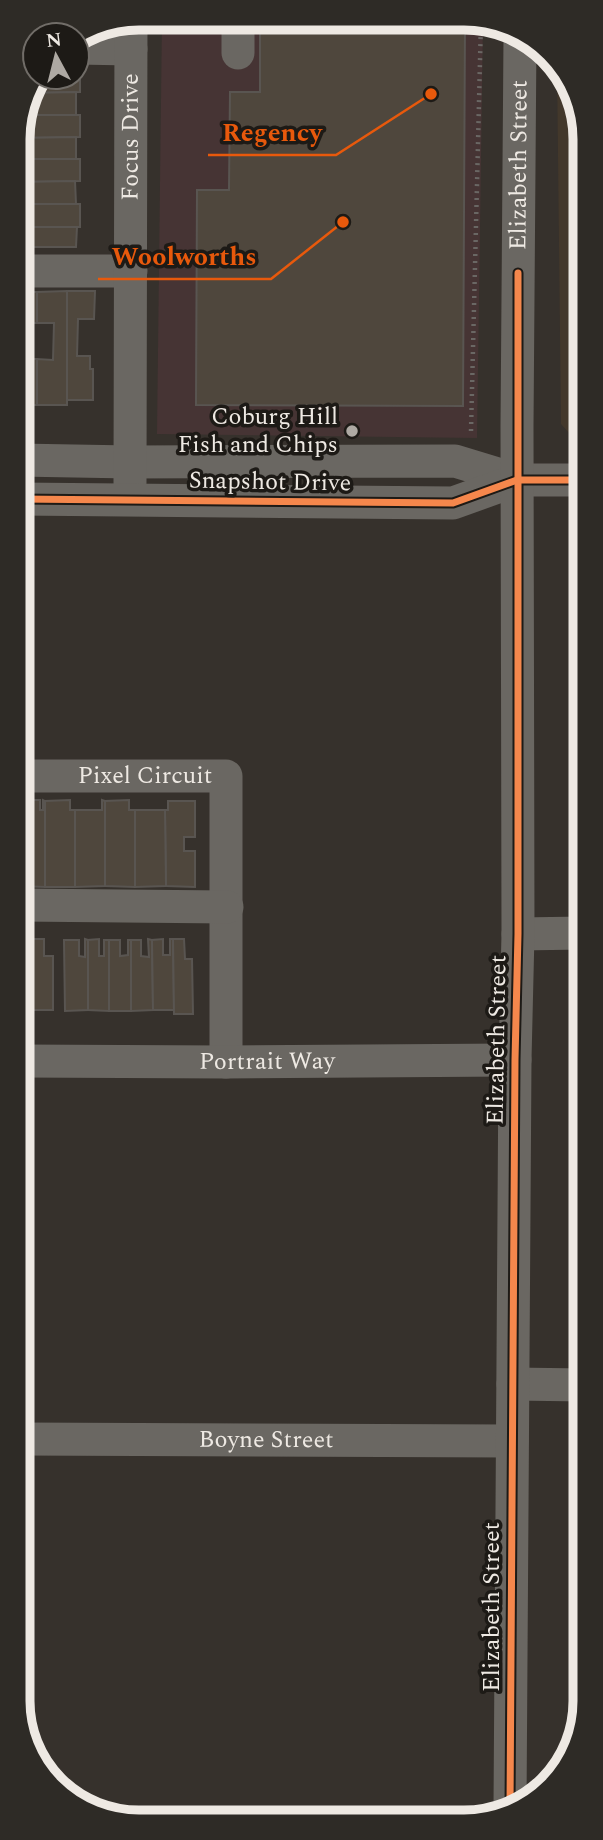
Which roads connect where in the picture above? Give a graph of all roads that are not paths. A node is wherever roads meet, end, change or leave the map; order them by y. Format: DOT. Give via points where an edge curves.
graph roads {
  1 [pos="238,30"];
  2 [pos="131,35"];
  3 [pos="91,45"];
  4 [pos="520,45"];
  5 [pos="238,53"];
  6 [pos="30,271"];
  7 [pos="131,271"];
  8 [pos="30,460"];
  9 [pos="131,461"];
  10 [pos="517,480"];
  11 [pos="573,480"];
  12 [pos="30,499"];
  13 [pos="130,500"];
  14 [pos="30,776"];
  15 [pos="30,905"];
  16 [pos="227,907"];
  17 [pos="573,933"];
  18 [pos="518,934"];
  19 [pos="515,1059"];
  20 [pos="30,1060"];
  21 [pos="226,1062"];
  22 [pos="513,1384"];
  23 [pos="573,1385"];
  24 [pos="30,1439"];
  25 [pos="512,1441"];
  26 [pos="510,1800"];
  1 -- 5 [label="street"];
  2 -- 3 [label="street"];
  2 -- 7 [label="street, Focus Drive"];
  4 -- 10 [label="street, Elizabeth Street"];
  6 -- 7 [label="street"];
  7 -- 9 [label="street, Focus Drive"];
  8 -- 9 [label="street, Snapshot Drive"];
  9 -- 10 [label="street, Snapshot Drive" via="455,461"];
  9 -- 13 [label="street, Focus Drive"];
  10 -- 11 [label="street"];
  10 -- 13 [label="street, Snapshot Drive" via="453,503"];
  10 -- 18 [label="street, Elizabeth Street"];
  12 -- 13 [label="street, Snapshot Drive"];
  14 -- 16 [label="street, Pixel Circuit" via="226,776"];
  15 -- 16 [label="street"];
  16 -- 21 [label="street, Pixel Circuit"];
  17 -- 18 [label="street"];
  18 -- 19 [label="street, Elizabeth Street"];
  19 -- 21 [label="street, Portrait Way"];
  19 -- 22 [label="street, Elizabeth Street"];
  20 -- 21 [label="street, Portrait Way"];
  22 -- 23 [label="street"];
  22 -- 25 [label="street, Elizabeth Street"];
  24 -- 25 [label="street, Boyne Street"];
  25 -- 26 [label="street, Elizabeth Street"];
}
